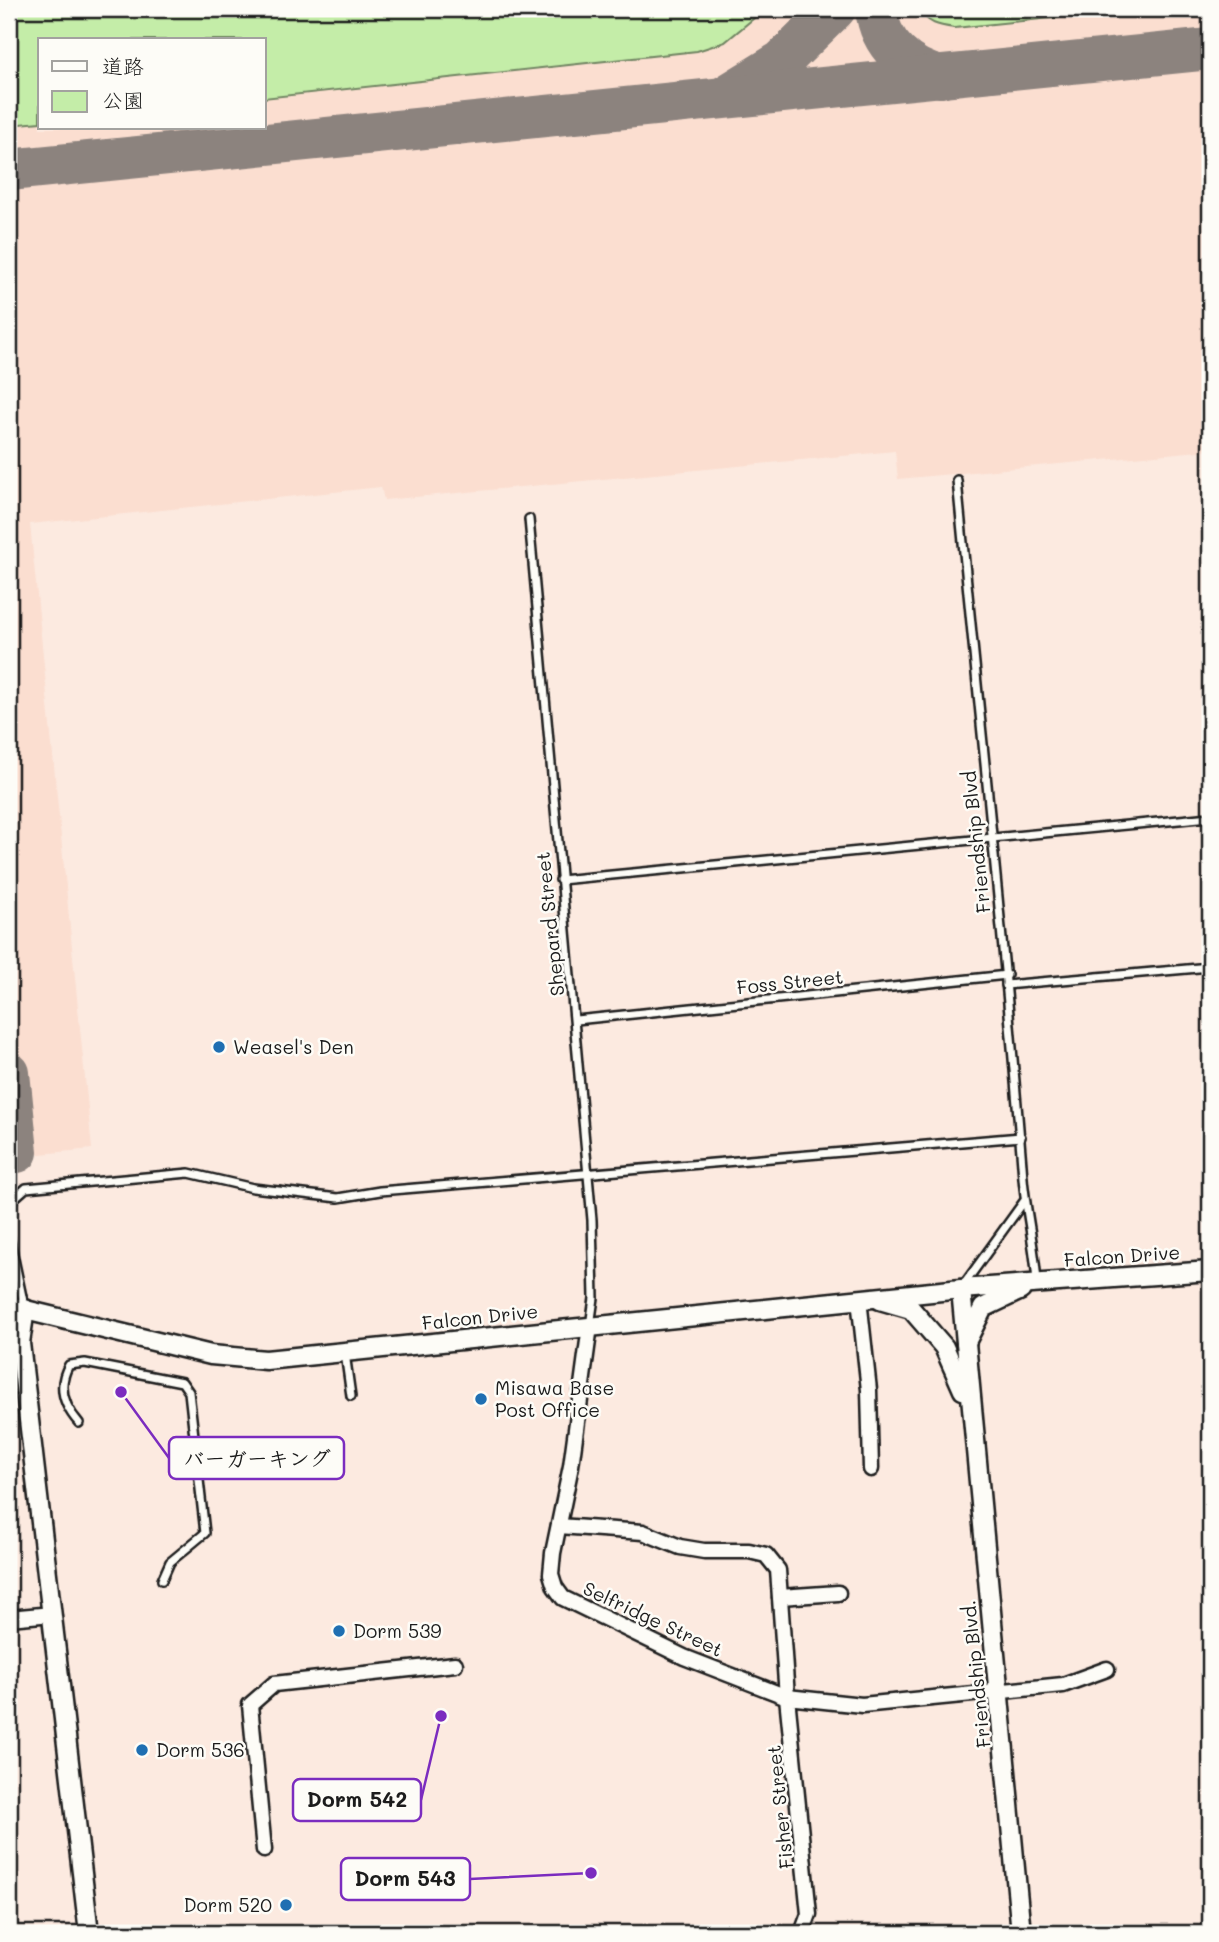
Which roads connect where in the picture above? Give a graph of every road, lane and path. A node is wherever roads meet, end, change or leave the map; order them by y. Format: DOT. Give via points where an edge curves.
graph roads {
  1 [pos="957,480"];
  2 [pos="529,519"];
  3 [pos="1210,817"];
  4 [pos="990,839"];
  5 [pos="560,880"];
  6 [pos="1210,967"];
  7 [pos="1007,975"];
  8 [pos="1006,985"];
  9 [pos="576,1020"];
  10 [pos="1021,1137"];
  11 [pos="586,1175"];
  12 [pos="1025,1200"];
  13 [pos="9,1203"];
  14 [pos="9,1235"];
  15 [pos="1210,1271"];
  16 [pos="1037,1284"];
  17 [pos="961,1289"];
  18 [pos="866,1299"];
  19 [pos="17,1308"];
  20 [pos="590,1326"];
  21 [pos="966,1342"];
  22 [pos="345,1353"];
  23 [pos="351,1396"];
  24 [pos="970,1410"];
  25 [pos="79,1423"];
  26 [pos="872,1469"];
  27 [pos="559,1525"];
  28 [pos="162,1580"];
  29 [pos="838,1593"];
  30 [pos="780,1597"];
  31 [pos="52,1614"];
  32 [pos="9,1618"];
  33 [pos="455,1664"];
  34 [pos="1107,1669"];
  35 [pos="1001,1692"];
  36 [pos="787,1697"];
  37 [pos="264,1850"];
  38 [pos="89,1933"];
  39 [pos="802,1933"];
  40 [pos="1021,1933"];
  1 -- 4 [label="lane, Friendship Blvd"];
  2 -- 5 [label="lane, Shepard Street"];
  3 -- 4 [label="lane"];
  4 -- 5 [label="lane"];
  4 -- 7 [label="lane, Friendship Blvd"];
  5 -- 9 [label="lane, Shepard Street"];
  6 -- 8 [label="lane"];
  7 -- 8 [label="lane, Friendship Blvd"];
  7 -- 9 [label="lane, Foss Street"];
  8 -- 10 [label="lane, Friendship Blvd"];
  9 -- 11 [label="lane, Shepard Street"];
  10 -- 11 [label="lane"];
  10 -- 12 [label="lane, Friendship Blvd"];
  11 -- 13 [label="lane" via="338,1198 253,1188 189,1173 26,1188"];
  11 -- 20 [label="lane, Shepard Street" via="592,1220"];
  12 -- 16 [label="lane, Friendship Blvd"];
  12 -- 17 [label="lane"];
  14 -- 19 [label="lane"];
  15 -- 16 [label="street, Falcon Drive"];
  16 -- 17 [label="street, Falcon Drive"];
  16 -- 21 [label="street, Friendship Blvd." via="983,1308"];
  17 -- 18 [label="street, Falcon Drive"];
  17 -- 21 [label="street, Friendship Blvd."];
  18 -- 20 [label="street, Falcon Drive"];
  18 -- 24 [label="street, Friendship Blvd." via="911,1310 955,1370"];
  18 -- 26 [label="street"];
  19 -- 22 [label="street, Falcon Drive" via="211,1355 266,1360"];
  19 -- 31 [label="street"];
  20 -- 22 [label="street, Falcon Drive"];
  20 -- 27 [label="street, Selfridge Street"];
  21 -- 24 [label="street, Friendship Blvd."];
  22 -- 23 [label="lane"];
  24 -- 35 [label="street, Friendship Blvd."];
  25 -- 28 [label="lane" via="66,1408 61,1378 69,1364 85,1363 182,1382 189,1392 205,1533 170,1562"];
  27 -- 30 [label="street, Fisher Street" via="643,1532 680,1547 766,1555 778,1570"];
  27 -- 36 [label="street, Selfridge Street" via="551,1574 563,1598 684,1657"];
  29 -- 30 [label="street"];
  30 -- 36 [label="street, Fisher Street"];
  31 -- 32 [label="street"];
  31 -- 38 [label="street"];
  33 -- 37 [label="street" via="274,1684 250,1705"];
  34 -- 35 [label="street, Selfridge Street" via="1063,1685"];
  35 -- 36 [label="street, Selfridge Street" via="862,1705"];
  35 -- 40 [label="street, Friendship Blvd."];
  36 -- 39 [label="street, Fisher Street" via="809,1914"];
}
